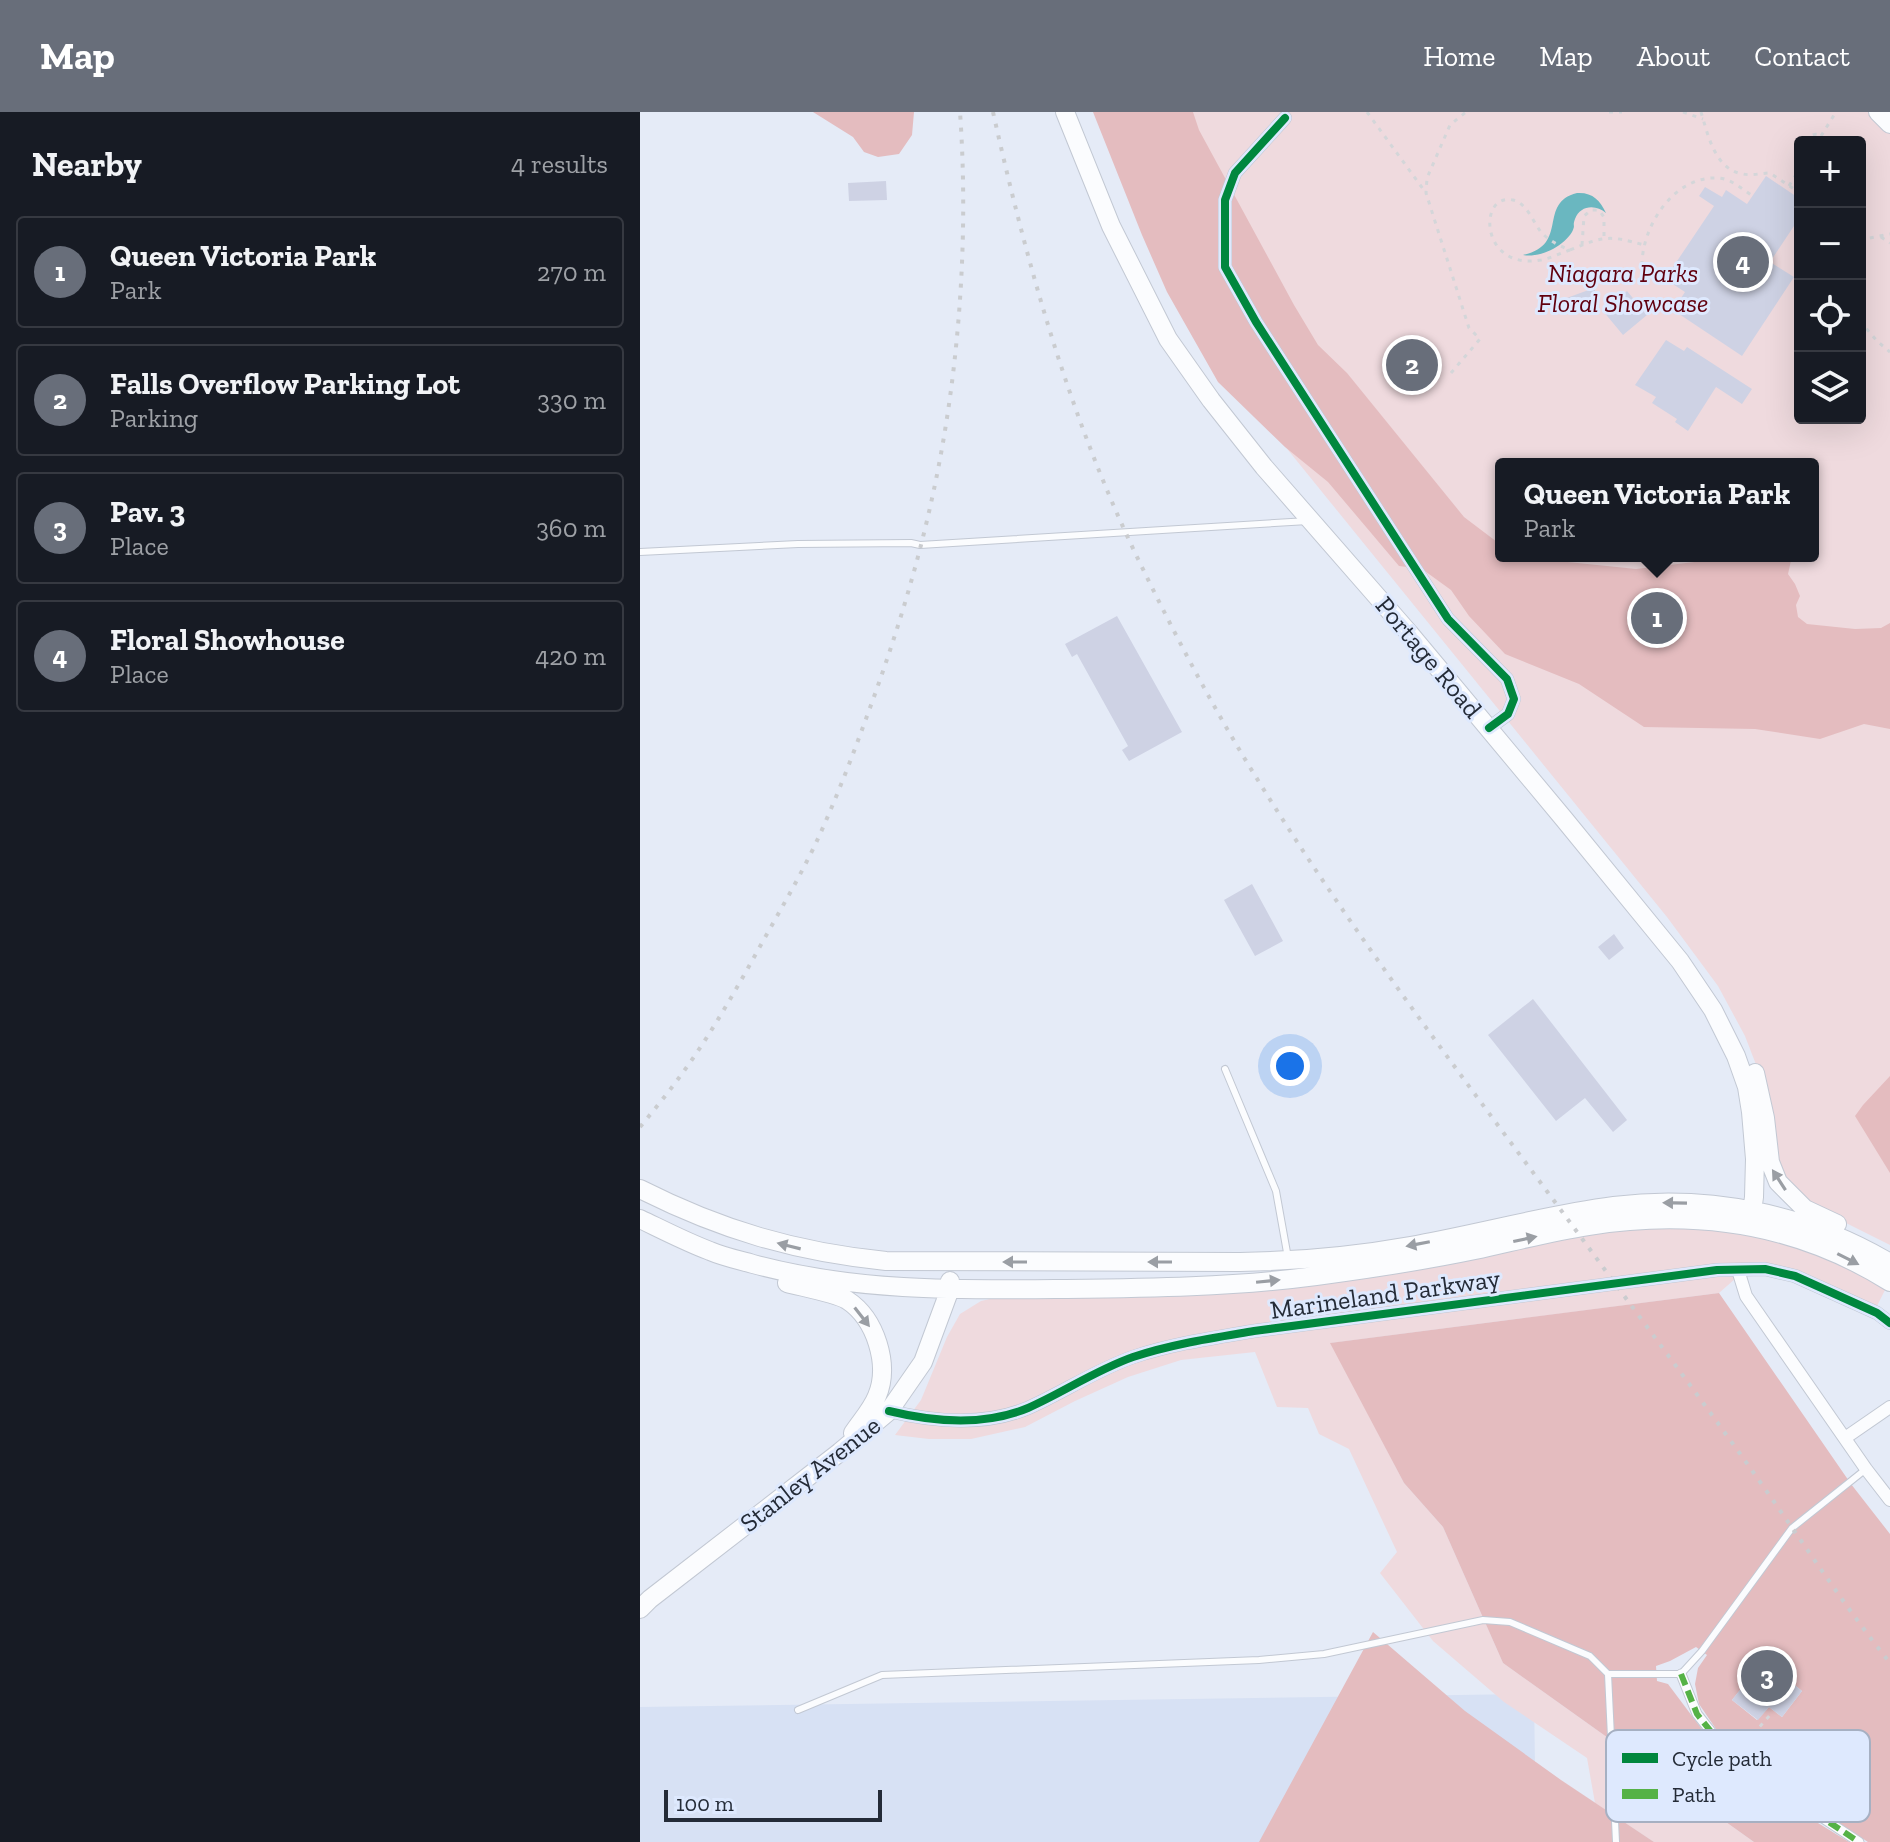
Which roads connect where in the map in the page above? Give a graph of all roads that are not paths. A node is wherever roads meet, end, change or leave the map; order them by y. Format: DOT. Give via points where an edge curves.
graph roads {
  1 [pos="1065,112"];
  2 [pos="1878,112"];
  3 [pos="1285,118"];
  4 [pos="1890,124"];
  5 [pos="1311,521"];
  6 [pos="640,552"];
  7 [pos="1489,728"];
  8 [pos="1642,914"];
  9 [pos="1225,1069"];
  10 [pos="640,1189"];
  11 [pos="1751,1218"];
  12 [pos="640,1221"];
  13 [pos="1890,1251"];
  14 [pos="1288,1261"];
  15 [pos="950,1262"];
  16 [pos="1890,1263"];
  17 [pos="1738,1270"];
  18 [pos="1890,1282"];
  19 [pos="950,1289"];
  20 [pos="1890,1323"];
  21 [pos="1890,1407"];
  22 [pos="889,1411"];
  23 [pos="1845,1438"];
  24 [pos="840,1452"];
  25 [pos="1866,1469"];
  26 [pos="1890,1500"];
  27 [pos="640,1609"];
  28 [pos="1608,1674"];
  29 [pos="1681,1674"];
  30 [pos="798,1710"];
  31 [pos="1611,1730"];
  32 [pos="1710,1730"];
  33 [pos="1615,1822"];
  34 [pos="1828,1822"];
  35 [pos="1616,1842"];
  36 [pos="1859,1842"];
  1 -- 5 [label="main road, Portage Road" via="1111,226 1168,339"];
  2 -- 4 [label="main road"];
  3 -- 7 [label="street" via="1235,173 1225,200 1225,267 1448,619 1507,679 1514,699 1508,714"];
  5 -- 6 [label="lane" via="920,545 798,544"];
  5 -- 7 [label="main road, Portage Road"];
  7 -- 8 [label="main road, Portage Road"];
  8 -- 11 [label="main road, Portage Road" via="1695,982 1736,1056 1753,1127"];
  13 -- 8 [label="main road, one-way" via="1805,1209 1778,1182 1755,1073 1736,1027 1685,953"];
  9 -- 14 [label="lane" via="1276,1191"];
  15 -- 10 [label="main road, Marineland Parkway, one-way" via="886,1261 794,1247 748,1235"];
  11 -- 14 [label="main road, Marineland Parkway, one-way" via="1703,1205 1614,1206 1406,1247"];
  11 -- 16 [label="main road" via="1796,1222"];
  11 -- 18 [label="main road, one-way" via="1832,1250"];
  19 -- 11 [label="main road, Marineland Parkway, one-way" via="1235,1284 1406,1263 1616,1222"];
  12 -- 19 [label="main road, Marineland Parkway" via="712,1252 779,1271 855,1284"];
  12 -- 24 [label="main road, one-way" via="683,1248 744,1273 847,1300 866,1318 880,1349 882,1375 877,1397"];
  14 -- 15 [label="main road, Marineland Parkway, one-way"];
  15 -- 19 [label="main road, Stanley Avenue"];
  17 -- 20 [label="street, Marineland Parkway" via="1795,1276"];
  17 -- 22 [label="street, Marineland Parkway" via="1185,1343 1110,1366 1029,1407 996,1417 931,1419"];
  17 -- 23 [label="street" via="1746,1296"];
  19 -- 22 [label="main road, Stanley Avenue" via="923,1362"];
  21 -- 23 [label="street"];
  22 -- 24 [label="main road, Stanley Avenue"];
  23 -- 25 [label="street"];
  24 -- 27 [label="main road, Stanley Avenue"];
  25 -- 26 [label="street"];
  25 -- 29 [label="lane" via="1792,1528"];
  28 -- 29 [label="lane"];
  28 -- 30 [label="lane" via="1577,1650 1510,1622 1483,1620 1324,1654 1259,1660 882,1675"];
  28 -- 31 [label="lane"];
  29 -- 32 [label="street" via="1697,1714"];
  33 -- 35 [label="lane"];
  34 -- 36 [label="street"];
}
